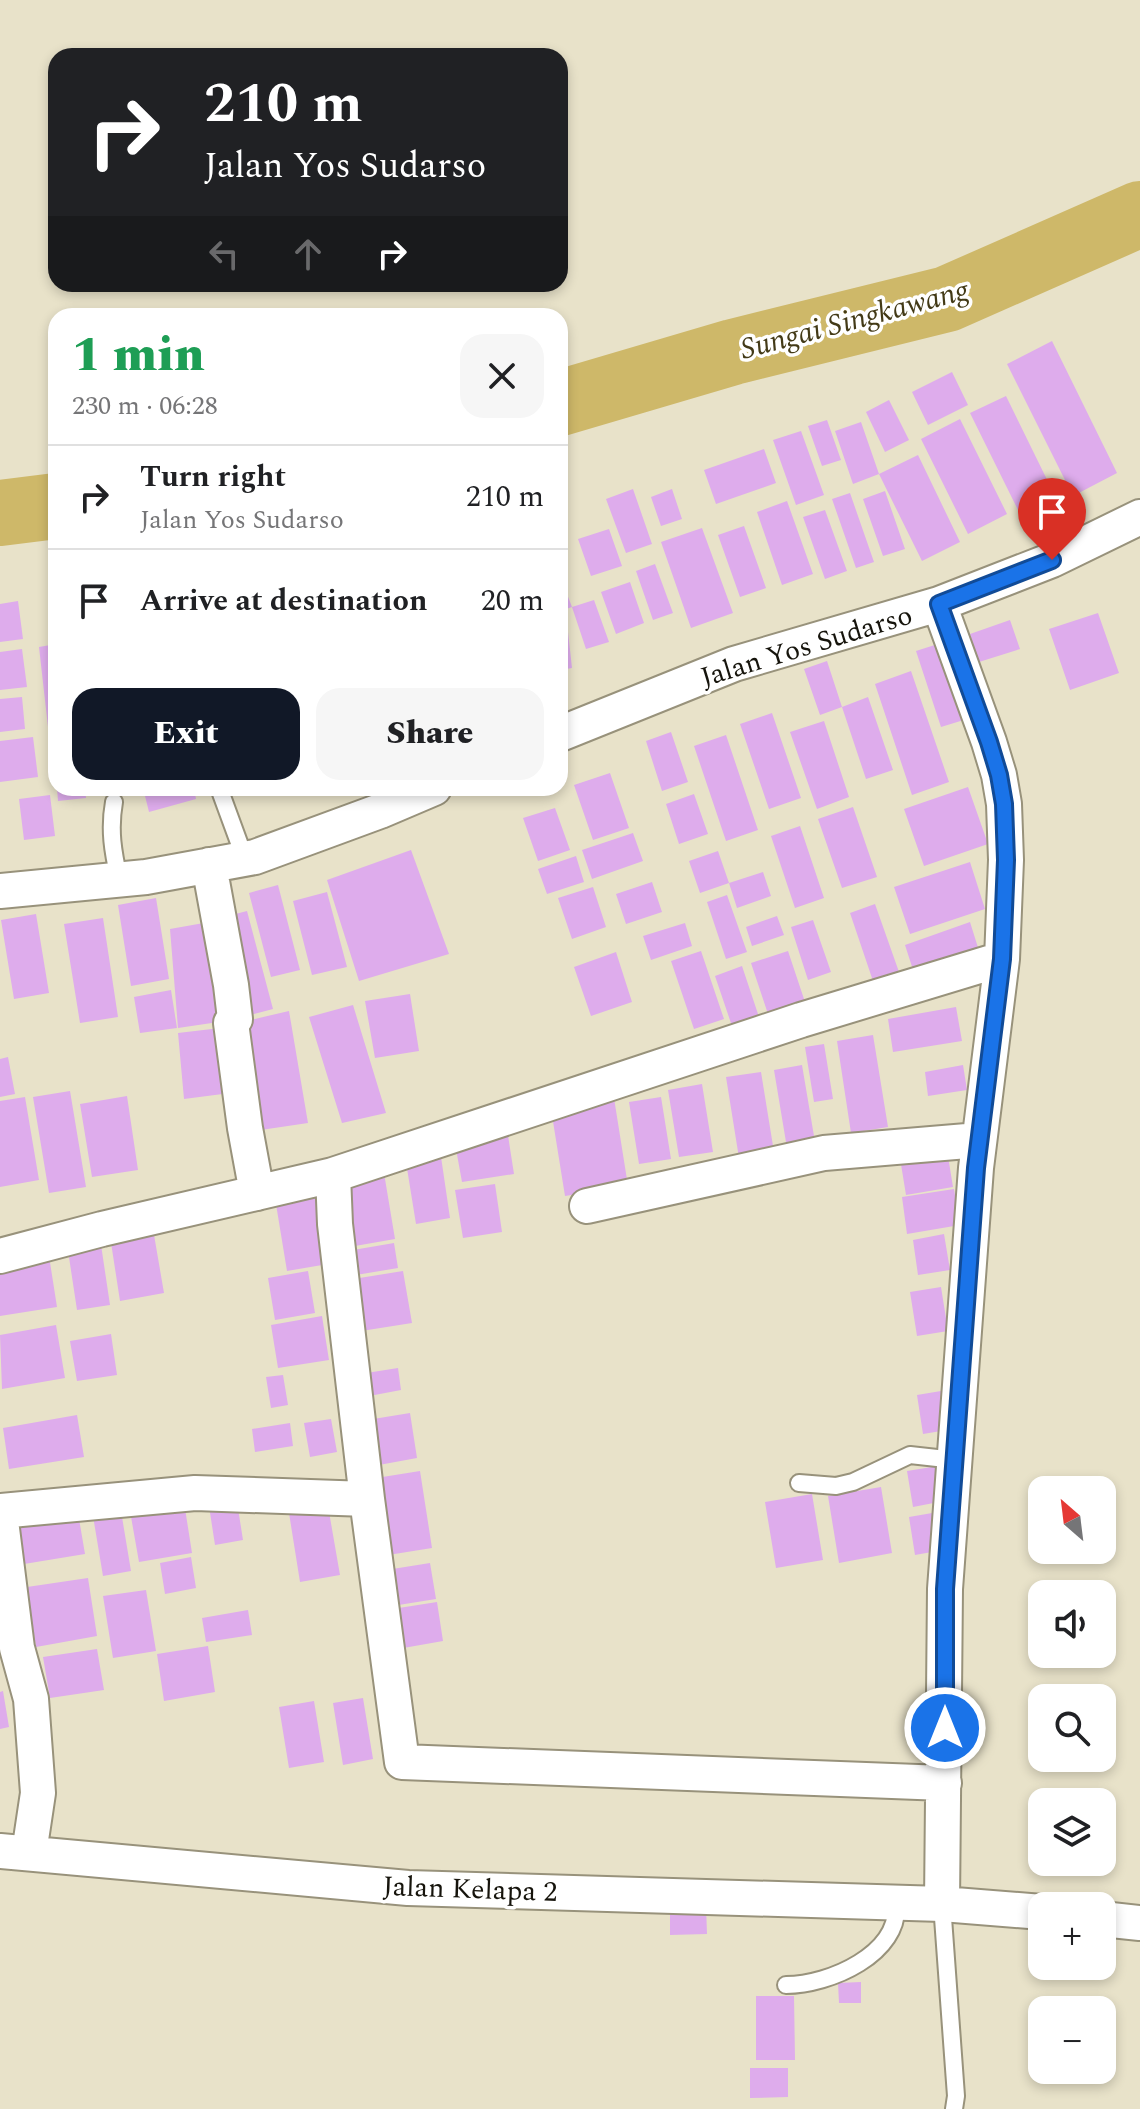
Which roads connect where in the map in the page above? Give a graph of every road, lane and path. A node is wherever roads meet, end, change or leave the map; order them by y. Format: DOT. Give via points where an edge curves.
graph roads {
  1 [pos="1140,517"];
  2 [pos="939,604"];
  3 [pos="568,731"];
  4 [pos="222,796"];
  5 [pos="415,796"];
  6 [pos="114,802"];
  7 [pos="245,859"];
  8 [pos="209,865"];
  9 [pos="119,879"];
  10 [pos="0,891"];
  11 [pos="1002,959"];
  12 [pos="979,1140"];
  13 [pos="333,1175"];
  14 [pos="257,1193"];
  15 [pos="587,1206"];
  16 [pos="0,1256"];
  17 [pos="955,1460"];
  18 [pos="799,1483"];
  19 [pos="367,1499"];
  20 [pos="0,1512"];
  21 [pos="944,1783"];
  22 [pos="14,1852"];
  23 [pos="896,1903"];
  24 [pos="942,1904"];
  25 [pos="1028,1911"];
  26 [pos="1116,1920"];
  27 [pos="1140,1923"];
  28 [pos="786,1985"];
  29 [pos="954,2109"];
  1 -- 2 [label="street, Jalan Yos Sudarso" via="1052,560"];
  2 -- 3 [label="street, Jalan Yos Sudarso" via="734,664"];
  2 -- 11 [label="street" via="999,775 1006,860"];
  4 -- 7 [label="lane"];
  5 -- 7 [label="street"];
  6 -- 9 [label="lane" via="111,845"];
  7 -- 8 [label="street"];
  8 -- 9 [label="street"];
  8 -- 14 [label="street" via="231,985 231,1023"];
  9 -- 10 [label="street"];
  11 -- 12 [label="street"];
  11 -- 13 [label="street" via="786,1024"];
  12 -- 15 [label="street" via="824,1153"];
  12 -- 17 [label="street"];
  13 -- 14 [label="street"];
  13 -- 19 [label="street"];
  14 -- 16 [label="street"];
  17 -- 18 [label="lane" via="910,1455 853,1482"];
  17 -- 21 [label="street" via="945,1589"];
  19 -- 20 [label="street" via="195,1493"];
  19 -- 21 [label="street" via="402,1762"];
  20 -- 22 [label="street" via="17,1648 31,1699 36,1804"];
  21 -- 24 [label="street"];
  22 -- 23 [label="street, Jalan Kelapa 2" via="408,1888"];
  23 -- 24 [label="street, Jalan Kelapa 2"];
  23 -- 28 [label="lane" via="893,1931 880,1946 828,1980"];
  24 -- 25 [label="street, Jalan Kelapa 2"];
  24 -- 29 [label="lane"];
  26 -- 27 [label="street"];
}
